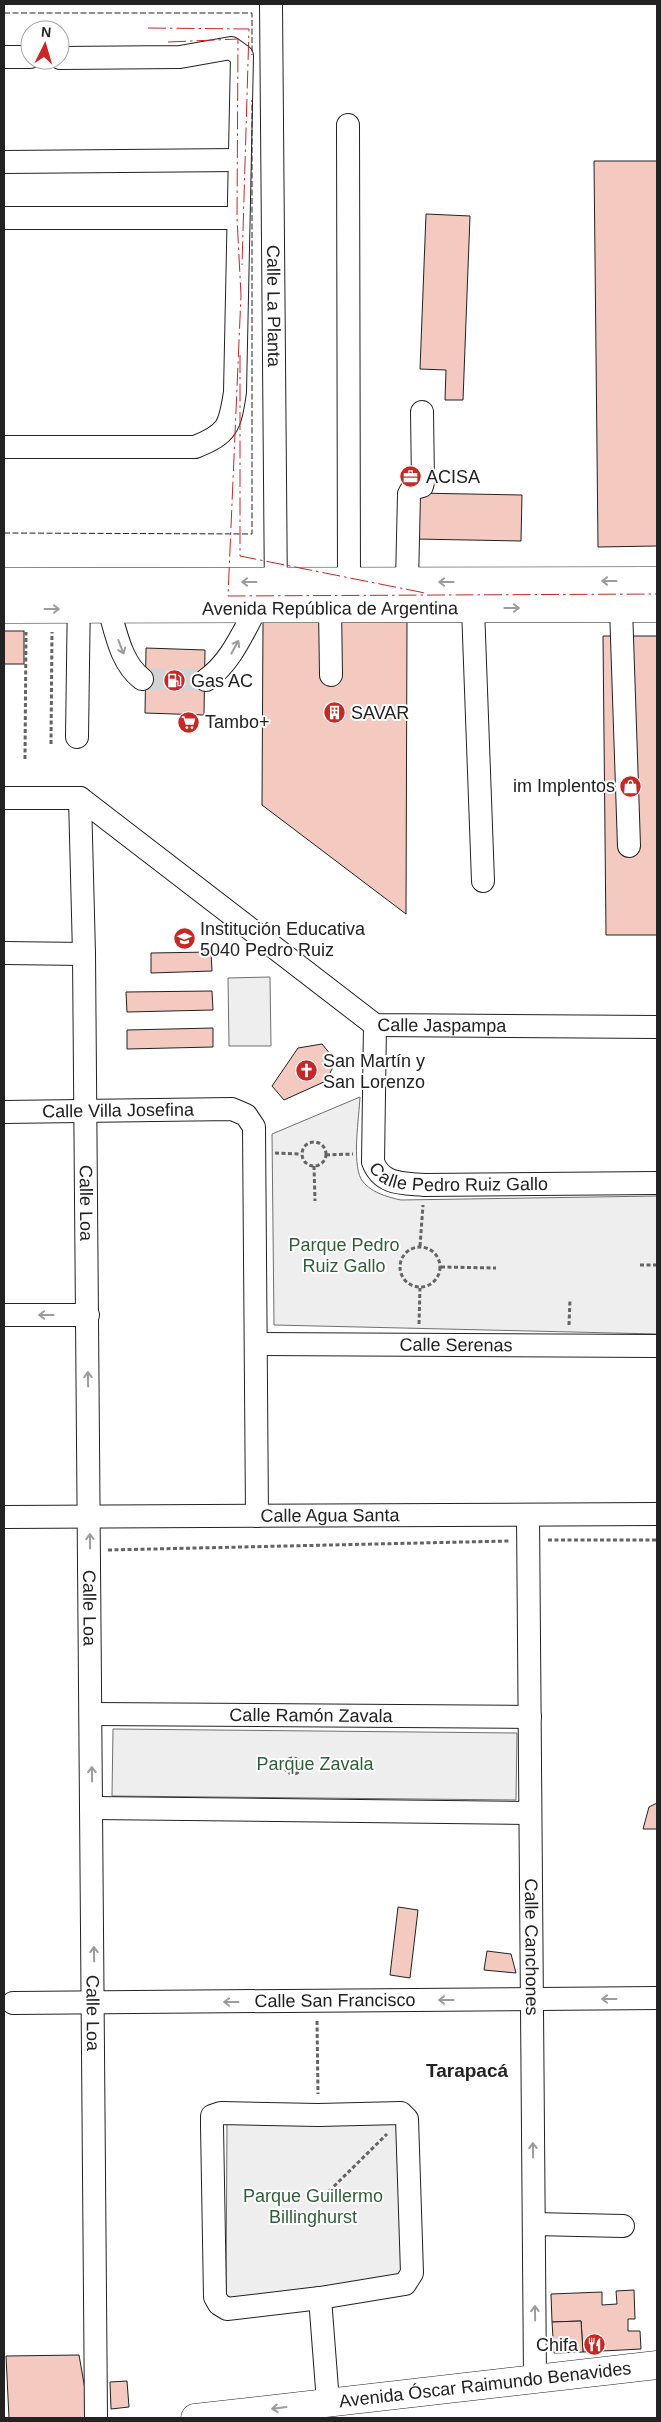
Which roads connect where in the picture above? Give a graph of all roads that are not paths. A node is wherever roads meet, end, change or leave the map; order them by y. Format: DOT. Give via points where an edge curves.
graph roads {
  1 [pos="271,4"];
  2 [pos="4,57"];
  3 [pos="20,58"];
  4 [pos="70,58"];
  5 [pos="348,125"];
  6 [pos="239,160"];
  7 [pos="4,162"];
  8 [pos="4,218"];
  9 [pos="237,218"];
  10 [pos="422,412"];
  11 [pos="4,447"];
  12 [pos="657,581"];
  13 [pos="4,582"];
  14 [pos="79,582"];
  15 [pos="276,582"];
  16 [pos="349,582"];
  17 [pos="407,582"];
  18 [pos="330,608"];
  19 [pos="473,608"];
  20 [pos="621,608"];
  21 [pos="657,608"];
  22 [pos="27,609"];
  23 [pos="80,609"];
  24 [pos="109,609"];
  25 [pos="266,609"];
  26 [pos="331,675"];
  27 [pos="142,679"];
  28 [pos="206,680"];
  29 [pos="77,737"];
  30 [pos="4,798"];
  31 [pos="80,798"];
  32 [pos="629,846"];
  33 [pos="483,881"];
  34 [pos="4,953"];
  35 [pos="84,954"];
  36 [pos="375,1025"];
  37 [pos="657,1027"];
  38 [pos="86,1111"];
  39 [pos="4,1112"];
  40 [pos="657,1183"];
  41 [pos="4,1315"];
  42 [pos="88,1315"];
  43 [pos="256,1344"];
  44 [pos="657,1346"];
  45 [pos="657,1514"];
  46 [pos="528,1515"];
  47 [pos="257,1516"];
  48 [pos="90,1517"];
  49 [pos="4,1518"];
  50 [pos="92,1714"];
  51 [pos="530,1717"];
  52 [pos="93,1808"];
  53 [pos="530,1813"];
  54 [pos="657,1998"];
  55 [pos="531,1999"];
  56 [pos="95,2003"];
  57 [pos="13,2004"];
  58 [pos="534,2224"];
  59 [pos="623,2226"];
  60 [pos="320,2298"];
  61 [pos="657,2365"];
  62 [pos="535,2379"];
  63 [pos="328,2402"];
  64 [pos="96,2418"];
  65 [pos="195,2418"];
  1 -- 15 [label="street, Calle La Planta"];
  2 -- 3 [label="street"];
  4 -- 6 [label="street" via="180,57 231,48 237,50 242,56"];
  5 -- 16 [label="street"];
  6 -- 7 [label="street"];
  6 -- 9 [label="street"];
  8 -- 9 [label="street"];
  9 -- 11 [label="street" via="235,392 227,427 216,439 195,447"];
  10 -- 17 [label="street" via="424,482 409,494"];
  12 -- 17 [label="main road, Avenida República de Argentina, one-way"];
  13 -- 14 [label="main road, Avenida República de Argentina"];
  15 -- 14 [label="main road, Avenida República de Argentina, one-way"];
  14 -- 23 [label="street"];
  15 -- 16 [label="main road, Avenida República de Argentina"];
  15 -- 25 [label="street, Calle La Planta"];
  16 -- 17 [label="main road, Avenida República de Argentina"];
  18 -- 19 [label="main road, Avenida República de Argentina"];
  18 -- 25 [label="main road, Avenida República de Argentina"];
  18 -- 26 [label="street"];
  19 -- 20 [label="main road, Avenida República de Argentina, one-way"];
  19 -- 33 [label="street"];
  20 -- 21 [label="main road, Avenida República de Argentina"];
  20 -- 32 [label="street"];
  22 -- 23 [label="main road, Avenida República de Argentina, one-way"];
  23 -- 24 [label="main road, Avenida República de Argentina"];
  23 -- 29 [label="street"];
  24 -- 25 [label="main road, Avenida República de Argentina"];
  24 -- 27 [label="street, one-way" via="131,670"];
  28 -- 25 [label="street, one-way" via="217,672"];
  30 -- 31 [label="street"];
  31 -- 35 [label="street, Calle Loa"];
  31 -- 36 [label="street, Calle Jaspampa"];
  34 -- 35 [label="street"];
  35 -- 38 [label="street, Calle Loa"];
  36 -- 37 [label="street, Calle Jaspampa"];
  36 -- 40 [label="street, Calle Pedro Ruiz Gallo" via="373,1162 383,1178 393,1183 424,1185"];
  38 -- 39 [label="street, Calle Villa Josefina"];
  38 -- 42 [label="street, Calle Loa"];
  38 -- 43 [label="street, Calle Villa Josefina" via="232,1109 246,1115 254,1127"];
  42 -- 41 [label="street, one-way"];
  48 -- 42 [label="street, Calle Loa, one-way"];
  43 -- 44 [label="street, Calle Serenas"];
  43 -- 47 [label="street"];
  45 -- 46 [label="street, Calle Agua Santa"];
  46 -- 47 [label="street, Calle Agua Santa"];
  46 -- 51 [label="street, Calle Canchones"];
  47 -- 48 [label="street, Calle Agua Santa"];
  48 -- 49 [label="street, Calle Agua Santa"];
  50 -- 48 [label="street, Calle Loa, one-way"];
  50 -- 51 [label="street, Calle Ramón Zavala"];
  52 -- 50 [label="street, Calle Loa, one-way"];
  51 -- 53 [label="street, Calle Canchones"];
  52 -- 53 [label="street"];
  56 -- 52 [label="street, Calle Loa, one-way"];
  53 -- 55 [label="street, Calle Canchones"];
  54 -- 55 [label="street, Calle San Francisco, one-way"];
  55 -- 56 [label="street, Calle San Francisco, one-way"];
  58 -- 55 [label="street, Calle Canchones, one-way"];
  56 -- 57 [label="street, Calle San Francisco"];
  56 -- 64 [label="street, Calle Loa"];
  58 -- 59 [label="street"];
  62 -- 58 [label="street, Calle Canchones, one-way"];
  60 -- 60 [label="street" via="405,2284 410,2280 407,2119 401,2113 220,2113 212,2116 215,2297 219,2304 227,2308"];
  60 -- 63 [label="street"];
  61 -- 62 [label="main road, Avenida Óscar Raimundo Benavides"];
  62 -- 63 [label="main road, Avenida Óscar Raimundo Benavides"];
  63 -- 65 [label="main road, Avenida Óscar Raimundo Benavides, one-way"];
}
